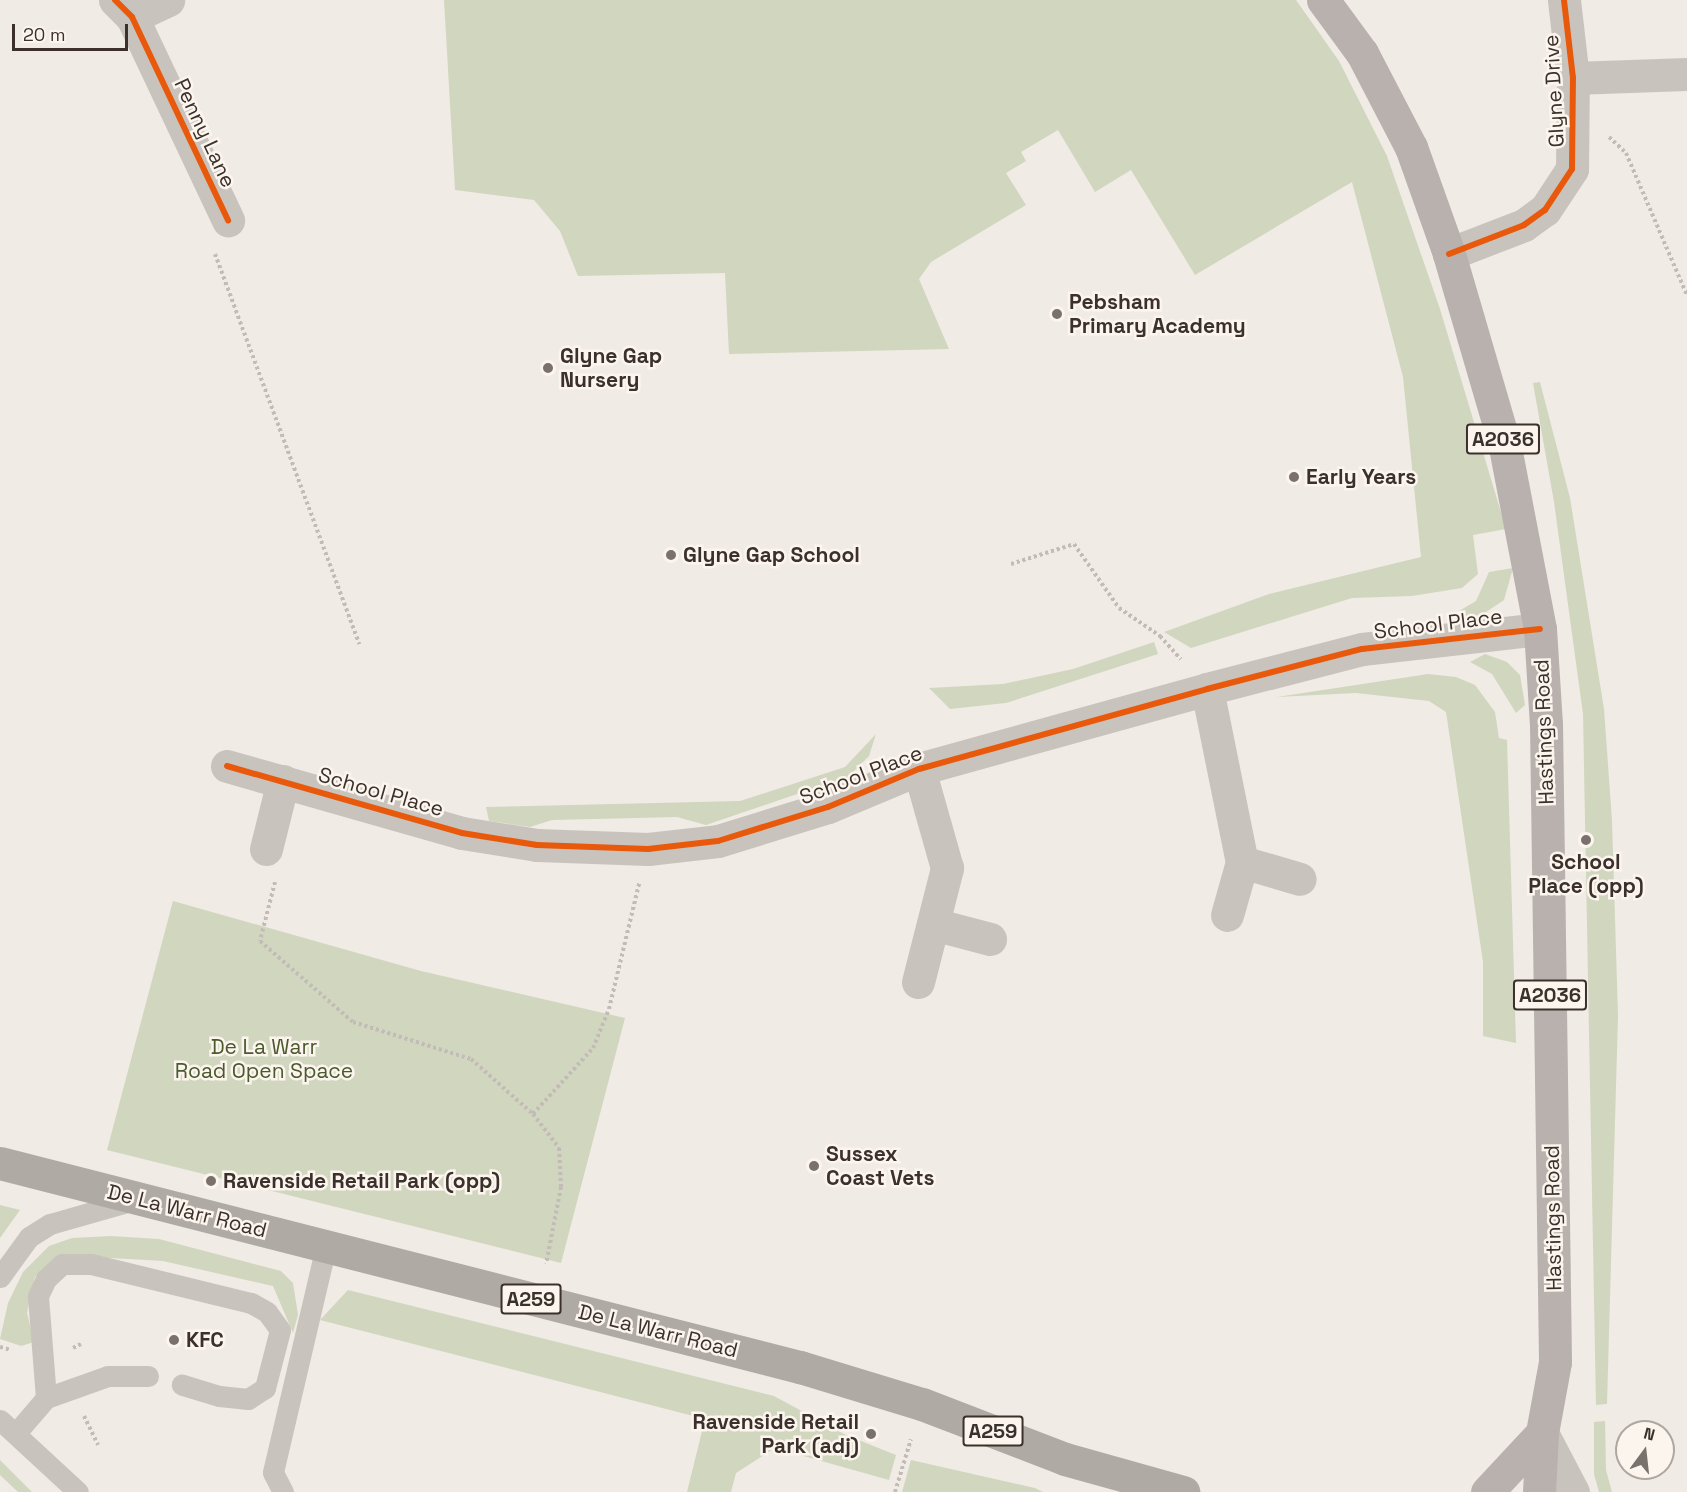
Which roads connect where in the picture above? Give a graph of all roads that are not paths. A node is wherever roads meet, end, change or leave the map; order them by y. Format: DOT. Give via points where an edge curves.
graph roads {
  1 [pos="168,0"];
  2 [pos="1323,0"];
  3 [pos="1564,0"];
  4 [pos="123,9"];
  5 [pos="1687,74"];
  6 [pos="1573,78"];
  7 [pos="228,220"];
  8 [pos="1449,254"];
  9 [pos="1540,629"];
  10 [pos="1208,688"];
  11 [pos="227,766"];
  12 [pos="919,769"];
  13 [pos="283,781"];
  14 [pos="266,849"];
  15 [pos="1242,862"];
  16 [pos="1300,879"];
  17 [pos="1227,915"];
  18 [pos="933,924"];
  19 [pos="990,939"];
  20 [pos="918,982"];
  21 [pos="0,1163"];
  22 [pos="140,1198"];
  23 [pos="326,1246"];
  24 [pos="0,1277"];
  25 [pos="148,1376"];
  26 [pos="182,1385"];
  27 [pos="46,1398"];
  28 [pos="8,1427"];
  29 [pos="1542,1433"];
  30 [pos="1065,1459"];
  31 [pos="78,1492"];
  32 [pos="283,1492"];
  33 [pos="1111,1492"];
  34 [pos="1183,1492"];
  35 [pos="1487,1492"];
  36 [pos="1539,1492"];
  37 [pos="1573,1492"];
  1 -- 4 [label="street, Penny Lane"];
  2 -- 8 [label="main road, Hastings Road / A2036" via="1362,53 1411,147"];
  3 -- 6 [label="street, Glyne Drive"];
  4 -- 7 [label="street, Penny Lane"];
  5 -- 6 [label="street"];
  6 -- 8 [label="street, Glyne Drive" via="1575,145 1572,169 1562,189 1545,210 1524,225"];
  8 -- 9 [label="main road, Hastings Road / A2036" via="1504,442"];
  9 -- 10 [label="street, School Place" via="1362,649"];
  9 -- 29 [label="main road, Hastings Road / A2036" via="1546,724 1555,1362"];
  10 -- 12 [label="street, School Place"];
  10 -- 15 [label="street"];
  11 -- 13 [label="street, School Place"];
  12 -- 13 [label="street, School Place" via="828,807 718,842 648,849 537,845 462,833"];
  12 -- 18 [label="street, School Place" via="947,868"];
  13 -- 14 [label="street"];
  15 -- 16 [label="street"];
  15 -- 17 [label="street"];
  18 -- 19 [label="street"];
  18 -- 20 [label="street, School Place"];
  21 -- 22 [label="highway, De La Warr Road / A259"];
  22 -- 23 [label="highway, De La Warr Road / A259"];
  22 -- 24 [label="lane" via="50,1224 29,1236"];
  23 -- 30 [label="highway, De La Warr Road / A259" via="800,1367 922,1404"];
  23 -- 32 [label="lane" via="273,1472"];
  25 -- 27 [label="lane" via="108,1376"];
  26 -- 27 [label="lane" via="219,1396 248,1399 265,1388 280,1330 267,1312 251,1303 91,1264 62,1264 46,1279 38,1296"];
  27 -- 28 [label="lane"];
  28 -- 31 [label="lane"];
  29 -- 35 [label="main road"];
  29 -- 36 [label="main road, Hastings Road / A2036"];
  29 -- 37 [label="street"];
  30 -- 33 [label="highway, De La Warr Road / A259"];
  30 -- 34 [label="highway, De La Warr Road / A259"];
}
